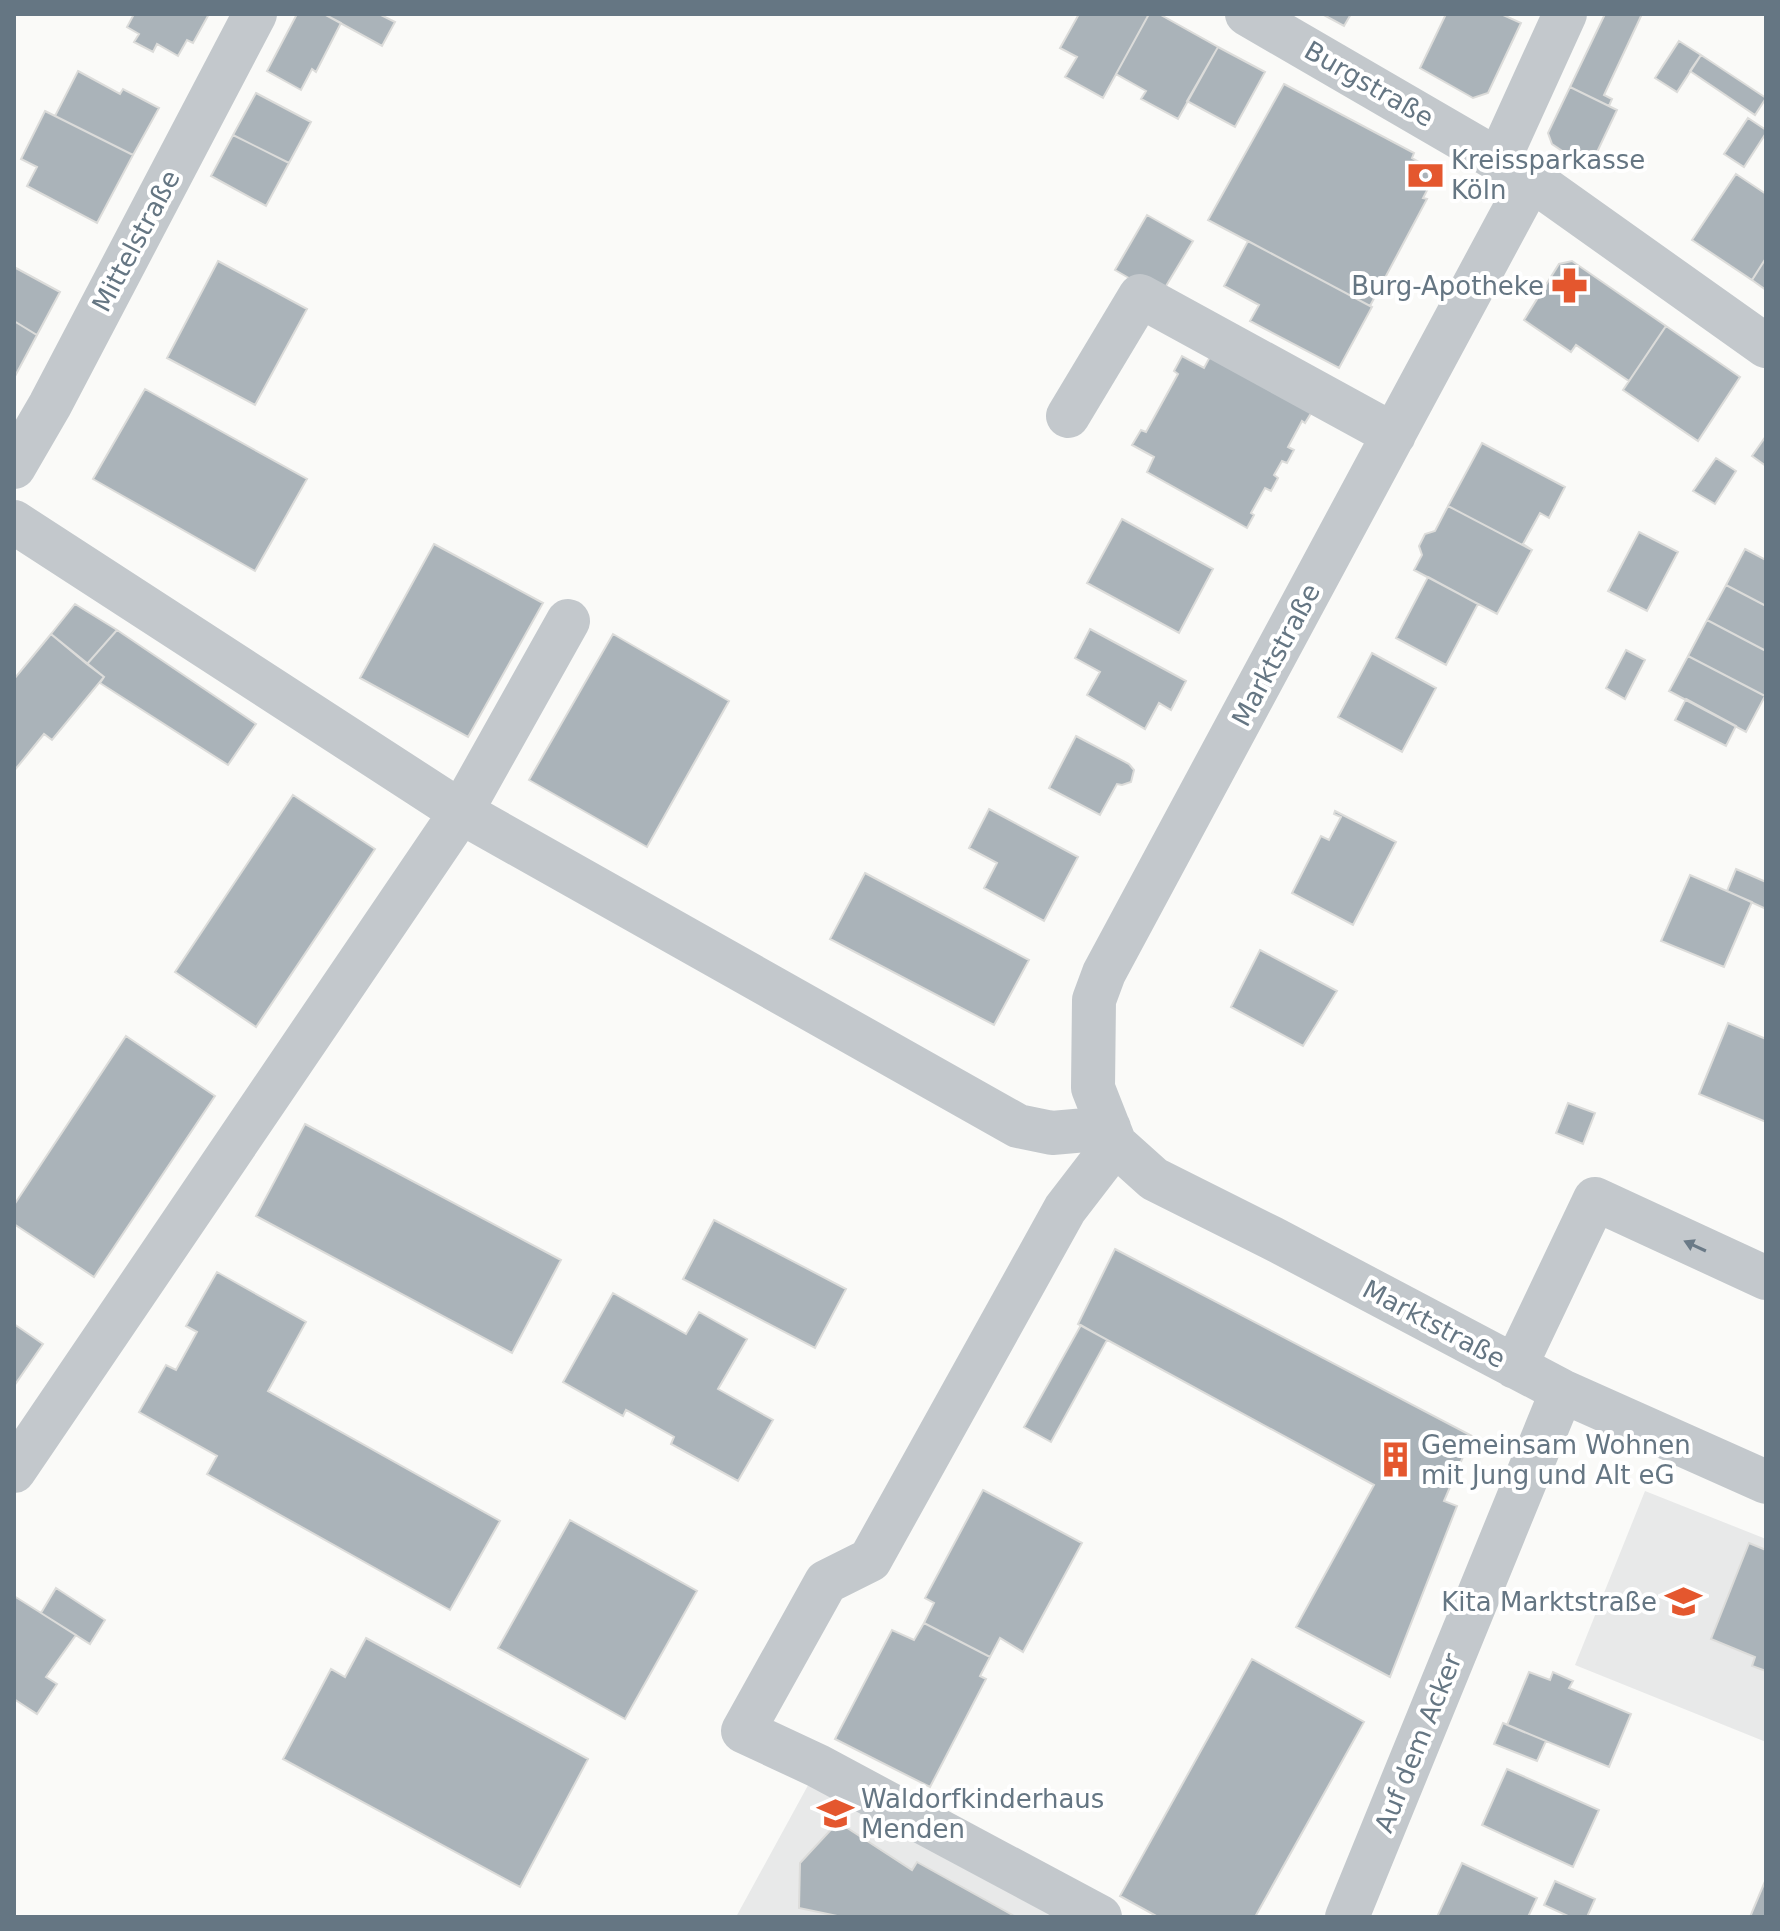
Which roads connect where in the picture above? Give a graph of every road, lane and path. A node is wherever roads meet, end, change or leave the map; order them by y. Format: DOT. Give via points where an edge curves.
graph roads {
  1 [pos="255,14"];
  2 [pos="1247,14"];
  3 [pos="1565,14"];
  4 [pos="1515,169"];
  5 [pos="1766,346"];
  6 [pos="1068,416"];
  7 [pos="1394,435"];
  8 [pos="14,467"];
  9 [pos="14,522"];
  10 [pos="568,621"];
  11 [pos="461,812"];
  12 [pos="1112,1136"];
  13 [pos="1766,1278"];
  14 [pos="1515,1367"];
  15 [pos="1562,1391"];
  16 [pos="14,1471"];
  17 [pos="1766,1482"];
  18 [pos="1100,1917"];
  19 [pos="1347,1917"];
  1 -- 8 [label="street, Mittelstraße"];
  2 -- 4 [label="street, Burgstraße"];
  3 -- 4 [label="street, Marktstraße"];
  4 -- 5 [label="street, Burgstraße"];
  4 -- 7 [label="street, Marktstraße"];
  6 -- 7 [label="street" via="1140,296"];
  7 -- 12 [label="street, Marktstraße" via="1104,973 1094,1000 1093,1088"];
  9 -- 11 [label="street"];
  10 -- 11 [label="street"];
  11 -- 12 [label="street" via="1018,1126"];
  11 -- 16 [label="street"];
  12 -- 14 [label="street, Marktstraße" via="1154,1179"];
  12 -- 18 [label="street" via="1065,1209 870,1560 826,1582 743,1731"];
  13 -- 14 [label="street, one-way" via="1595,1199"];
  14 -- 15 [label="street, Marktstraße"];
  15 -- 17 [label="street, Marktstraße"];
  15 -- 19 [label="street, Auf dem Acker"];
}
